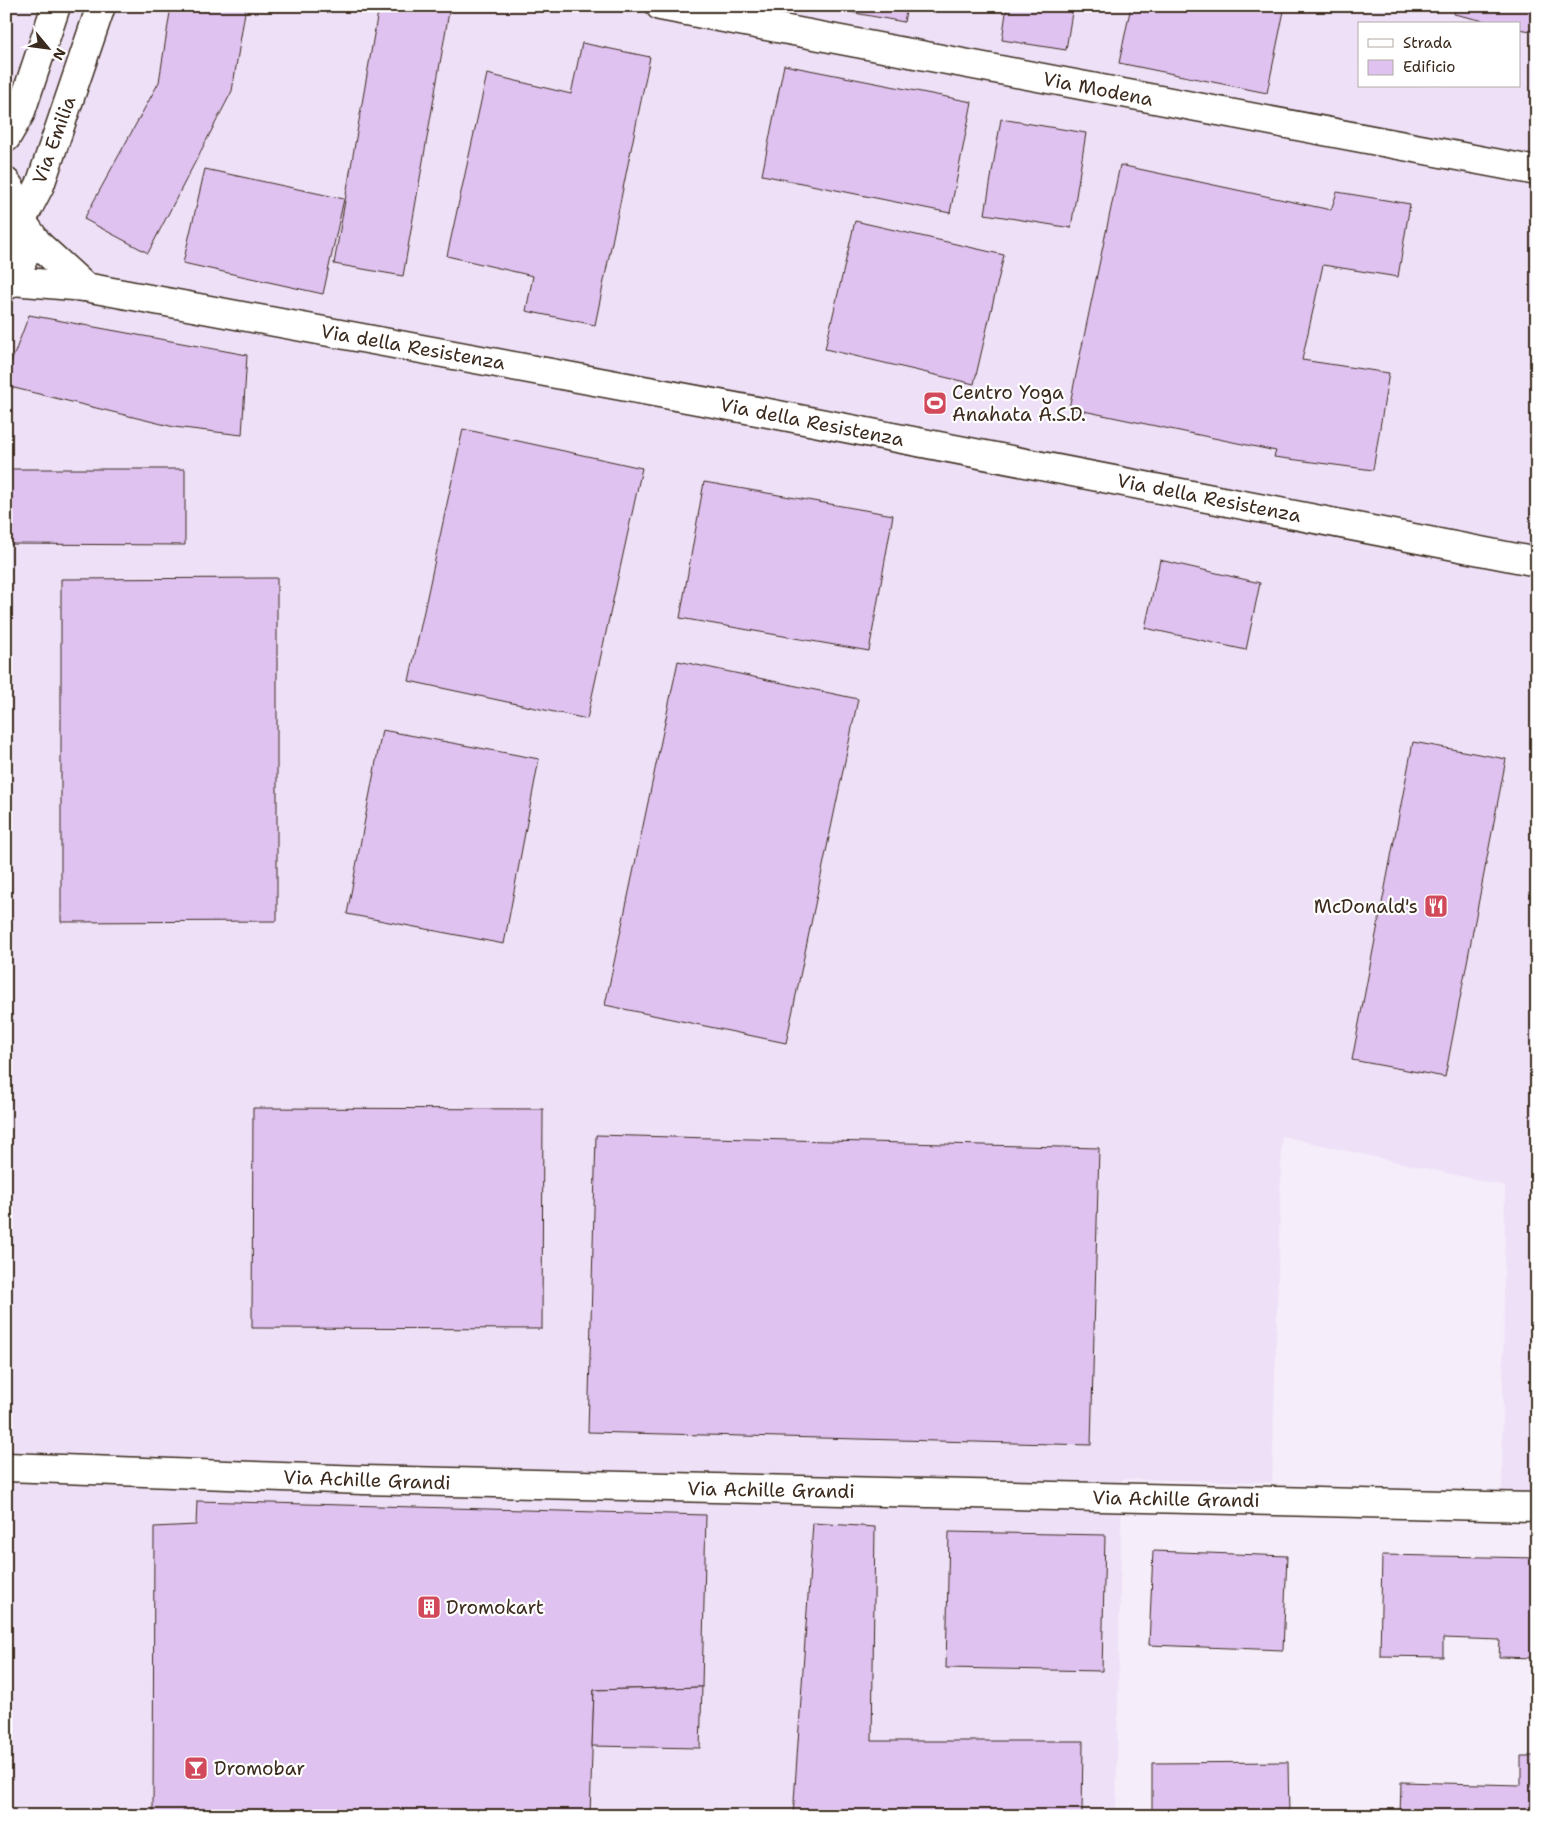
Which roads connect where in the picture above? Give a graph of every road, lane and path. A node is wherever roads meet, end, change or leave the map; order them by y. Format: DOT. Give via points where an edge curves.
graph roads {
  1 [pos="56,6"];
  2 [pos="101,6"];
  3 [pos="660,6"];
  4 [pos="6,138"];
  5 [pos="1537,171"];
  6 [pos="6,182"];
  7 [pos="25,221"];
  8 [pos="9,284"];
  9 [pos="85,287"];
  10 [pos="1537,562"];
  11 [pos="6,1467"];
  12 [pos="1537,1507"];
  1 -- 4 [label="street" via="20,114"];
  2 -- 7 [label="street, Via Emilia"];
  3 -- 5 [label="street, Via Modena"];
  6 -- 7 [label="street" via="16,195"];
  7 -- 8 [label="street" via="24,253"];
  7 -- 9 [label="street" via="39,245"];
  8 -- 9 [label="street, Via della Resistenza"];
  9 -- 10 [label="street, Via della Resistenza" via="788,417"];
  11 -- 12 [label="street, Via Achille Grandi" via="353,1480"];
}
